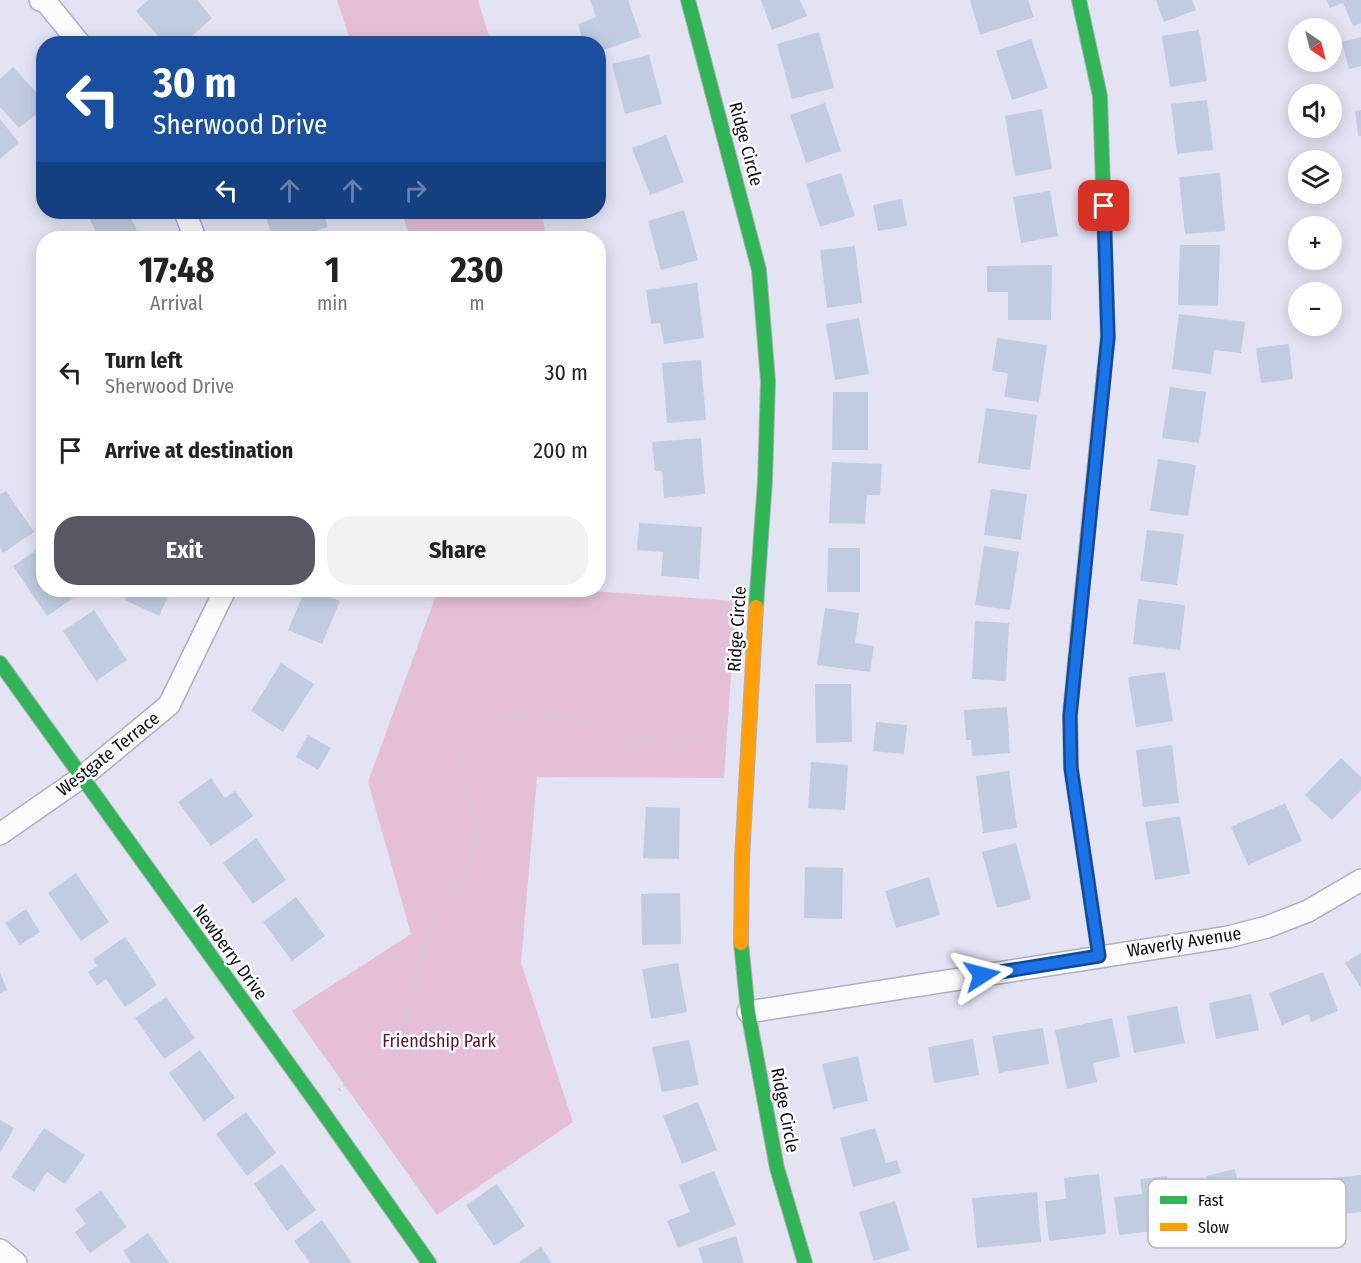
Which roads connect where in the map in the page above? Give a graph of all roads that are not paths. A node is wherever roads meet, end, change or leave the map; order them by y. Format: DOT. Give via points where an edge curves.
graph roads {
  1 [pos="688,0"];
  2 [pos="1079,0"];
  3 [pos="44,1"];
  4 [pos="73,36"];
  5 [pos="222,597"];
  6 [pos="0,663"];
  7 [pos="82,777"];
  8 [pos="0,834"];
  9 [pos="1361,880"];
  10 [pos="1099,956"];
  11 [pos="748,1012"];
  12 [pos="0,1250"];
  13 [pos="16,1263"];
  14 [pos="429,1263"];
  15 [pos="805,1263"];
  1 -- 11 [label="street, Ridge Circle" via="759,270 768,381 742,859 741,940"];
  2 -- 10 [label="street" via="1100,96 1108,337 1070,716 1071,768"];
  3 -- 4 [label="street"];
  5 -- 7 [label="street, Westgate Terrace" via="169,705"];
  6 -- 7 [label="street, Newberry Drive"];
  7 -- 8 [label="street, Westgate Terrace"];
  7 -- 14 [label="street, Newberry Drive"];
  9 -- 10 [label="street, Waverly Avenue" via="1308,911 1267,927 1228,937"];
  10 -- 11 [label="street, Waverly Avenue"];
  11 -- 15 [label="street, Ridge Circle" via="777,1168"];
  12 -- 13 [label="street"];
}
